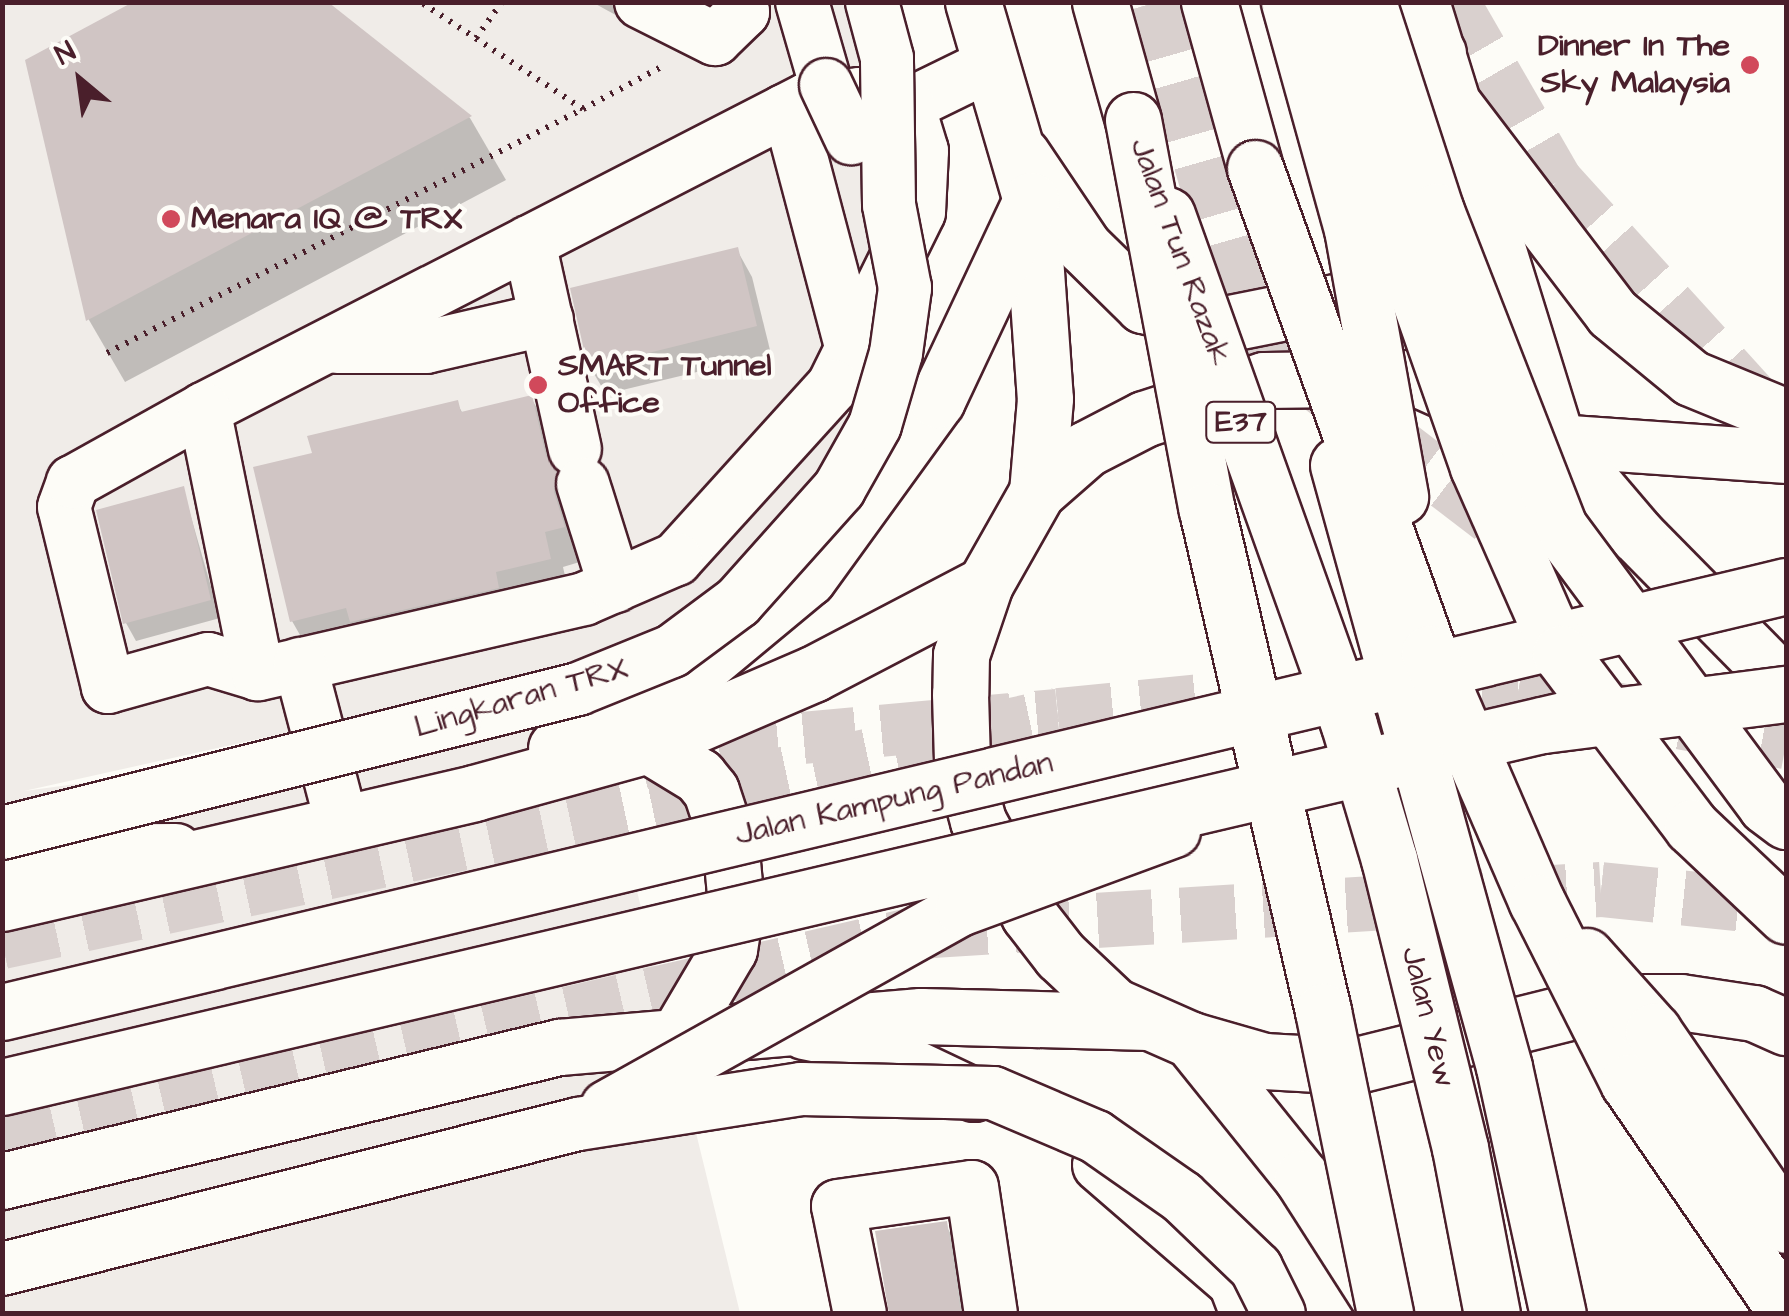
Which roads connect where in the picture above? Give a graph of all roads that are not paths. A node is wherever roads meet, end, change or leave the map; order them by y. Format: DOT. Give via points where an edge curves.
graph roads {
  1 [pos="640,2"];
  2 [pos="802,2"];
  3 [pos="872,2"];
  4 [pos="1100,2"];
  5 [pos="1210,2"];
  6 [pos="1289,2"];
  7 [pos="1329,2"];
  8 [pos="1368,2"];
  9 [pos="1421,2"];
  10 [pos="728,21"];
  11 [pos="973,26"];
  12 [pos="1438,54"];
  13 [pos="908,105"];
  14 [pos="1456,108"];
  15 [pos="784,112"];
  16 [pos="1133,120"];
  17 [pos="1255,168"];
  18 [pos="1026,178"];
  19 [pos="889,205"];
  20 [pos="1352,229"];
  21 [pos="529,242"];
  22 [pos="547,320"];
  23 [pos="325,347"];
  24 [pos="852,349"];
  25 [pos="204,409"];
  26 [pos="1786,417"];
  27 [pos="1557,441"];
  28 [pos="1786,458"];
  29 [pos="1036,492"];
  30 [pos="985,584"];
  31 [pos="615,586"];
  32 [pos="1786,586"];
  33 [pos="1429,653"];
  34 [pos="1560,653"];
  35 [pos="1786,668"];
  36 [pos="279,669"];
  37 [pos="1786,686"];
  38 [pos="1786,694"];
  39 [pos="1349,725"];
  40 [pos="1543,725"];
  41 [pos="648,744"];
  42 [pos="1326,776"];
  43 [pos="474,792"];
  44 [pos="1786,820"];
  45 [pos="342,824"];
  46 [pos="2,833"];
  47 [pos="235,849"];
  48 [pos="2,850"];
  49 [pos="2,876"];
  50 [pos="1537,902"];
  51 [pos="2,903"];
  52 [pos="1786,916"];
  53 [pos="2,1012"];
  54 [pos="769,1026"];
  55 [pos="1786,1027"];
  56 [pos="1171,1031"];
  57 [pos="680,1032"];
  58 [pos="2,1086"];
  59 [pos="578,1124"];
  60 [pos="2,1181"];
  61 [pos="1786,1225"];
  62 [pos="1348,1246"];
  63 [pos="2,1269"];
  64 [pos="1786,1312"];
  65 [pos="860,1314"];
  66 [pos="992,1314"];
  67 [pos="1247,1314"];
  68 [pos="1279,1314"];
  69 [pos="1358,1314"];
  70 [pos="1386,1314"];
  71 [pos="1492,1314"];
  72 [pos="1558,1314"];
  1 -- 10 [label="street"];
  2 -- 19 [label="street, bridge" via="826,85"];
  3 -- 19 [label="street, Lingkaran TRX, bridge" via="887,58"];
  4 -- 16 [label="main road, Jalan Tun Razak / E37"];
  5 -- 17 [label="main road, E37"];
  6 -- 20 [label="main road, bridge"];
  7 -- 34 [label="main road, bridge" via="1409,270 1478,467"];
  8 -- 44 [label="main road, bridge" via="1436,211 1560,528 1766,806"];
  9 -- 12 [label="main road"];
  11 -- 13 [label="street"];
  11 -- 18 [label="main road"];
  12 -- 14 [label="main road"];
  12 -- 18 [label="main road" via="1435,153 1417,240 1360,297 1220,325 1144,305"];
  13 -- 15 [label="street" via="860,94 808,99"];
  13 -- 24 [label="street" via="922,151 919,212"];
  14 -- 26 [label="main road" via="1612,313 1691,378"];
  14 -- 27 [label="main road"];
  15 -- 21 [label="street"];
  15 -- 24 [label="street" via="796,134"];
  16 -- 39 [label="main road, Jalan Tun Razak / E37, bridge"];
  16 -- 70 [label="main road, bridge" via="1208,510"];
  17 -- 33 [label="main road, bridge"];
  17 -- 72 [label="main road, Jalan Yew / E37, bridge" via="1504,1067"];
  18 -- 29 [label="main road" via="1045,398"];
  18 -- 43 [label="main road" via="937,400 808,578 697,670"];
  19 -- 46 [label="street, Lingkaran TRX, bridge" via="905,288 876,425 839,488 787,549 738,602 672,651 578,688"];
  20 -- 33 [label="main road, bridge"];
  20 -- 34 [label="main road, bridge"];
  21 -- 22 [label="street"];
  21 -- 23 [label="street"];
  22 -- 23 [label="street" via="426,348"];
  22 -- 31 [label="street" via="579,466"];
  23 -- 25 [label="street"];
  24 -- 31 [label="street" via="833,386 676,559"];
  25 -- 36 [label="street"];
  25 -- 36 [label="street" via="73,482 64,507 108,687 208,659"];
  27 -- 28 [label="street"];
  27 -- 29 [label="main road" via="1416,378 1264,380 1144,419 1086,449"];
  27 -- 37 [label="main road" via="1637,536"];
  29 -- 30 [label="main road"];
  30 -- 41 [label="main road" via="813,674"];
  30 -- 56 [label="main road" via="961,656 962,762 978,822 1029,915 1060,955 1114,1006"];
  31 -- 36 [label="street" via="584,599"];
  32 -- 53 [label="main road, Jalan Kampung Pandan, bridge"];
  33 -- 50 [label="main road, bridge"];
  34 -- 52 [label="main road, bridge" via="1692,827"];
  35 -- 40 [label="main road, bridge"];
  36 -- 45 [label="street"];
  38 -- 40 [label="main road, bridge"];
  39 -- 71 [label="main road, Jalan Yew / E37, bridge" via="1460,1148"];
  40 -- 42 [label="main road, bridge"];
  41 -- 43 [label="main road"];
  41 -- 57 [label="main road" via="699,776 731,851 736,906 729,949"];
  42 -- 58 [label="main road, bridge"];
  42 -- 59 [label="street, bridge" via="962,909"];
  43 -- 45 [label="main road"];
  45 -- 47 [label="main road"];
  47 -- 48 [label="street"];
  47 -- 49 [label="street"];
  47 -- 51 [label="main road"];
  50 -- 61 [label="main road, bridge" via="1652,1031"];
  50 -- 64 [label="main road, bridge" via="1628,1082"];
  54 -- 56 [label="main road" via="921,1016"];
  54 -- 57 [label="main road"];
  54 -- 67 [label="street" via="873,1047 966,1090 1117,1176 1236,1284"];
  55 -- 56 [label="main road" via="1754,1013 1680,1002 1610,1002 1353,1066 1264,1061"];
  56 -- 62 [label="main road"];
  57 -- 60 [label="main road" via="559,1047"];
  59 -- 63 [label="street, bridge"];
  59 -- 68 [label="street, bridge" via="801,1089 993,1092 1096,1137 1182,1197 1256,1268"];
  62 -- 69 [label="street"];
  62 -- 70 [label="main road"];
  65 -- 66 [label="street" via="838,1206 972,1186"];
}
